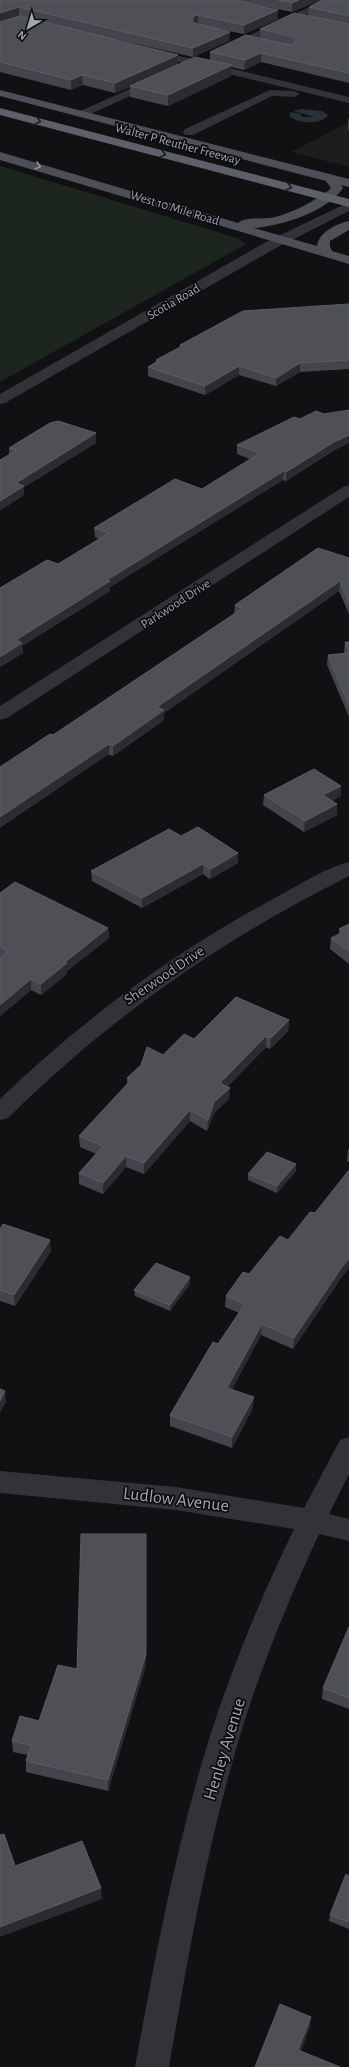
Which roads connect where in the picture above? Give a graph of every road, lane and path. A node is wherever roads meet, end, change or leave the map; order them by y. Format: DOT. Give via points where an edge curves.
graph roads {
  1 [pos="332,0"];
  2 [pos="275,14"];
  3 [pos="292,18"];
  4 [pos="313,23"];
  5 [pos="227,36"];
  6 [pos="244,40"];
  7 [pos="260,43"];
  8 [pos="139,50"];
  9 [pos="195,63"];
  10 [pos="181,70"];
  11 [pos="166,76"];
  12 [pos="0,93"];
  13 [pos="325,94"];
  14 [pos="349,100"];
  15 [pos="0,111"];
  16 [pos="82,114"];
  17 [pos="188,132"];
  18 [pos="0,156"];
  19 [pos="324,176"];
  20 [pos="349,183"];
  21 [pos="349,203"];
  22 [pos="349,206"];
  23 [pos="228,223"];
  24 [pos="349,225"];
  25 [pos="288,237"];
  26 [pos="325,248"];
  27 [pos="349,260"];
  28 [pos="0,400"];
  29 [pos="349,490"];
  30 [pos="325,508"];
  31 [pos="349,509"];
  32 [pos="0,714"];
  33 [pos="349,868"];
  34 [pos="0,1112"];
  35 [pos="349,1448"];
  36 [pos="0,1482"];
  37 [pos="312,1520"];
  38 [pos="349,1530"];
  39 [pos="152,2067"];
  1 -- 3 [label="street"];
  2 -- 3 [label="street"];
  3 -- 4 [label="street"];
  3 -- 6 [label="street"];
  5 -- 6 [label="street"];
  6 -- 7 [label="street"];
  6 -- 9 [label="street"];
  8 -- 9 [label="street"];
  9 -- 10 [label="street"];
  9 -- 13 [label="street"];
  11 -- 16 [label="street"];
  12 -- 16 [label="main road"];
  13 -- 14 [label="street"];
  13 -- 17 [label="street" via="270,93"];
  15 -- 21 [label="highway, Walter P Reuther Freeway, one-way"];
  16 -- 19 [label="main road"];
  18 -- 23 [label="main road, West 10 Mile Road, one-way"];
  19 -- 20 [label="main road"];
  19 -- 23 [label="main road" via="336,186 330,196 283,218 255,223"];
  22 -- 25 [label="street, Scotia Road"];
  23 -- 25 [label="main road, West 10 Mile Road"];
  24 -- 26 [label="main road" via="331,234"];
  25 -- 26 [label="main road, West 10 Mile Road"];
  25 -- 28 [label="street, Scotia Road"];
  26 -- 27 [label="main road, West 10 Mile Road"];
  29 -- 30 [label="street, Parkwood Drive"];
  30 -- 31 [label="street"];
  30 -- 32 [label="street, Parkwood Drive"];
  33 -- 34 [label="street, Sherwood Drive" via="258,914 127,1000 50,1063"];
  35 -- 37 [label="street, Henley Avenue"];
  36 -- 37 [label="street, Ludlow Avenue" via="171,1497"];
  37 -- 38 [label="street, Ludlow Avenue"];
  37 -- 39 [label="street, Henley Avenue" via="295,1554 248,1671 224,1740 170,1963"];
}
